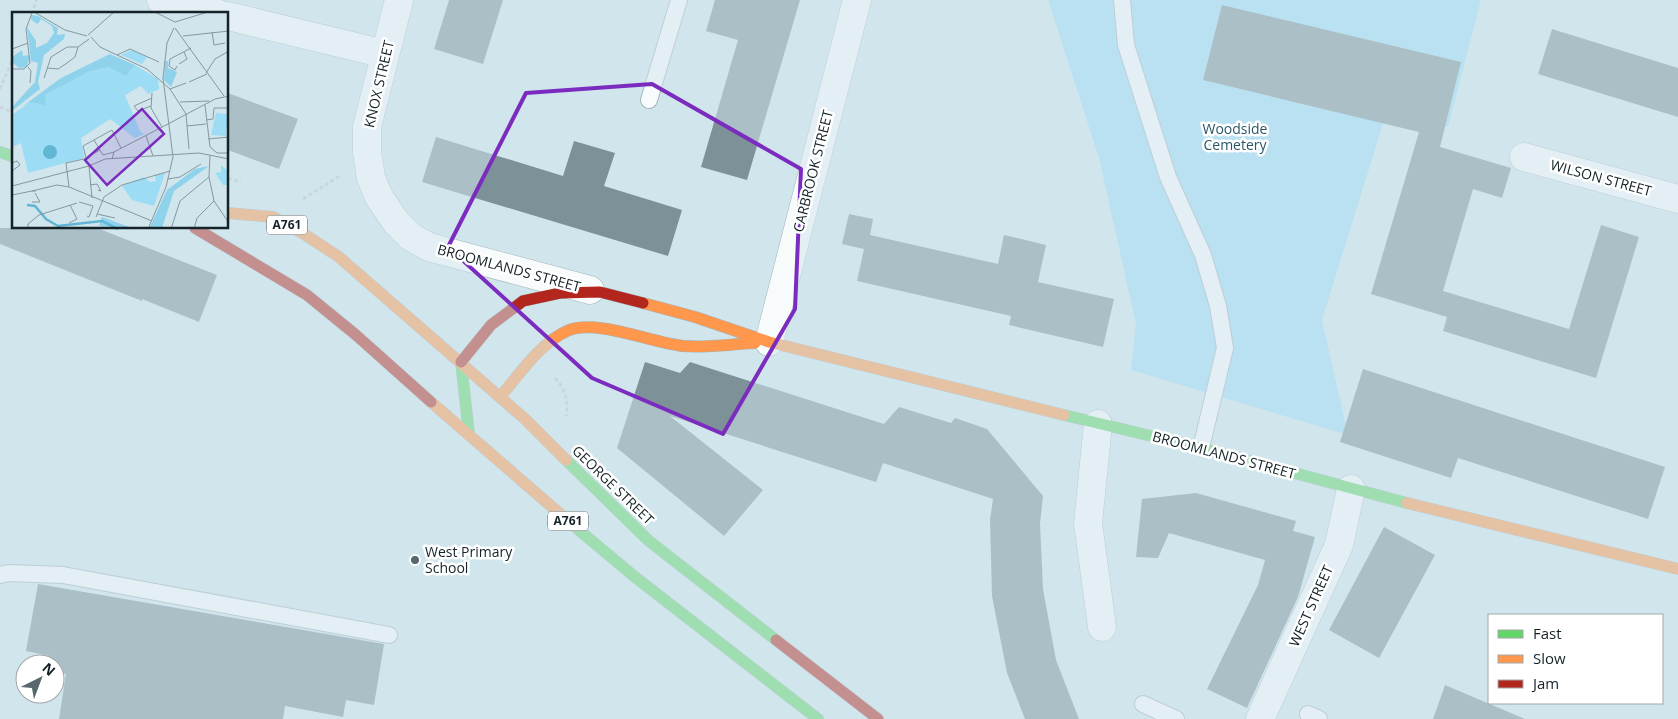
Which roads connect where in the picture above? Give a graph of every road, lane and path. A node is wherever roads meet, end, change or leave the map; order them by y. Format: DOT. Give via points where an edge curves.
graph roads {
  1 [pos="37,0"];
  2 [pos="161,0"];
  3 [pos="399,0"];
  4 [pos="678,0"];
  5 [pos="857,0"];
  6 [pos="1122,0"];
  7 [pos="32,12"];
  8 [pos="210,12"];
  9 [pos="229,16"];
  10 [pos="385,54"];
  11 [pos="12,61"];
  12 [pos="0,89"];
  13 [pos="649,100"];
  14 [pos="0,106"];
  15 [pos="12,112"];
  16 [pos="0,152"];
  17 [pos="12,156"];
  18 [pos="1524,157"];
  19 [pos="368,158"];
  20 [pos="379,197"];
  21 [pos="303,198"];
  22 [pos="1678,199"];
  23 [pos="229,213"];
  24 [pos="197,229"];
  25 [pos="600,292"];
  26 [pos="769,342"];
  27 [pos="461,362"];
  28 [pos="497,400"];
  29 [pos="482,419"];
  30 [pos="1098,424"];
  31 [pos="469,434"];
  32 [pos="1201,448"];
  33 [pos="1351,489"];
  34 [pos="1678,570"];
  35 [pos="0,574"];
  36 [pos="1102,627"];
  37 [pos="389,635"];
  38 [pos="1143,704"];
  39 [pos="818,719"];
  40 [pos="878,719"];
  41 [pos="1176,719"];
  42 [pos="1260,719"];
  1 -- 7 [label="path"];
  2 -- 8 [label="street"];
  3 -- 10 [label="street, KNOX STREET"];
  4 -- 13 [label="lane"];
  5 -- 26 [label="street, CARBROOK STREET"];
  6 -- 32 [label="lane" via="1126,45 1168,177 1203,255 1226,348"];
  9 -- 10 [label="street"];
  10 -- 19 [label="street, KNOX STREET" via="367,127"];
  11 -- 12 [label="path"];
  14 -- 15 [label="path"];
  16 -- 17 [label="main road"];
  18 -- 22 [label="street, WILSON STREET"];
  19 -- 20 [label="street, KNOX STREET"];
  19 -- 21 [label="path"];
  20 -- 25 [label="street, BROOMLANDS STREET" via="396,222 411,237 429,247"];
  23 -- 27 [label="main road, GEORGE STREET / A761" via="272,217 304,234 339,257"];
  24 -- 31 [label="main road, A761" via="307,295"];
  25 -- 26 [label="main road, BROOMLANDS STREET" via="695,317"];
  25 -- 27 [label="main road, BROOMLANDS STREET" via="560,293 523,301 492,325"];
  26 -- 28 [label="main road, BROOMLANDS STREET" via="682,346 599,330 569,329 554,339"];
  26 -- 30 [label="main road, BROOMLANDS STREET"];
  27 -- 28 [label="main road, GEORGE STREET / A761"];
  27 -- 31 [label="main road"];
  28 -- 40 [label="main road, GEORGE STREET / A761" via="525,419 649,541"];
  29 -- 31 [label="main road"];
  30 -- 32 [label="main road, BROOMLANDS STREET"];
  30 -- 36 [label="street" via="1088,523"];
  31 -- 39 [label="main road, A761" via="635,577"];
  32 -- 33 [label="main road, BROOMLANDS STREET"];
  33 -- 34 [label="main road, BROOMLANDS STREET"];
  33 -- 42 [label="street, WEST STREET" via="1338,544"];
  35 -- 37 [label="lane" via="63,575"];
  38 -- 41 [label="lane"];
}
